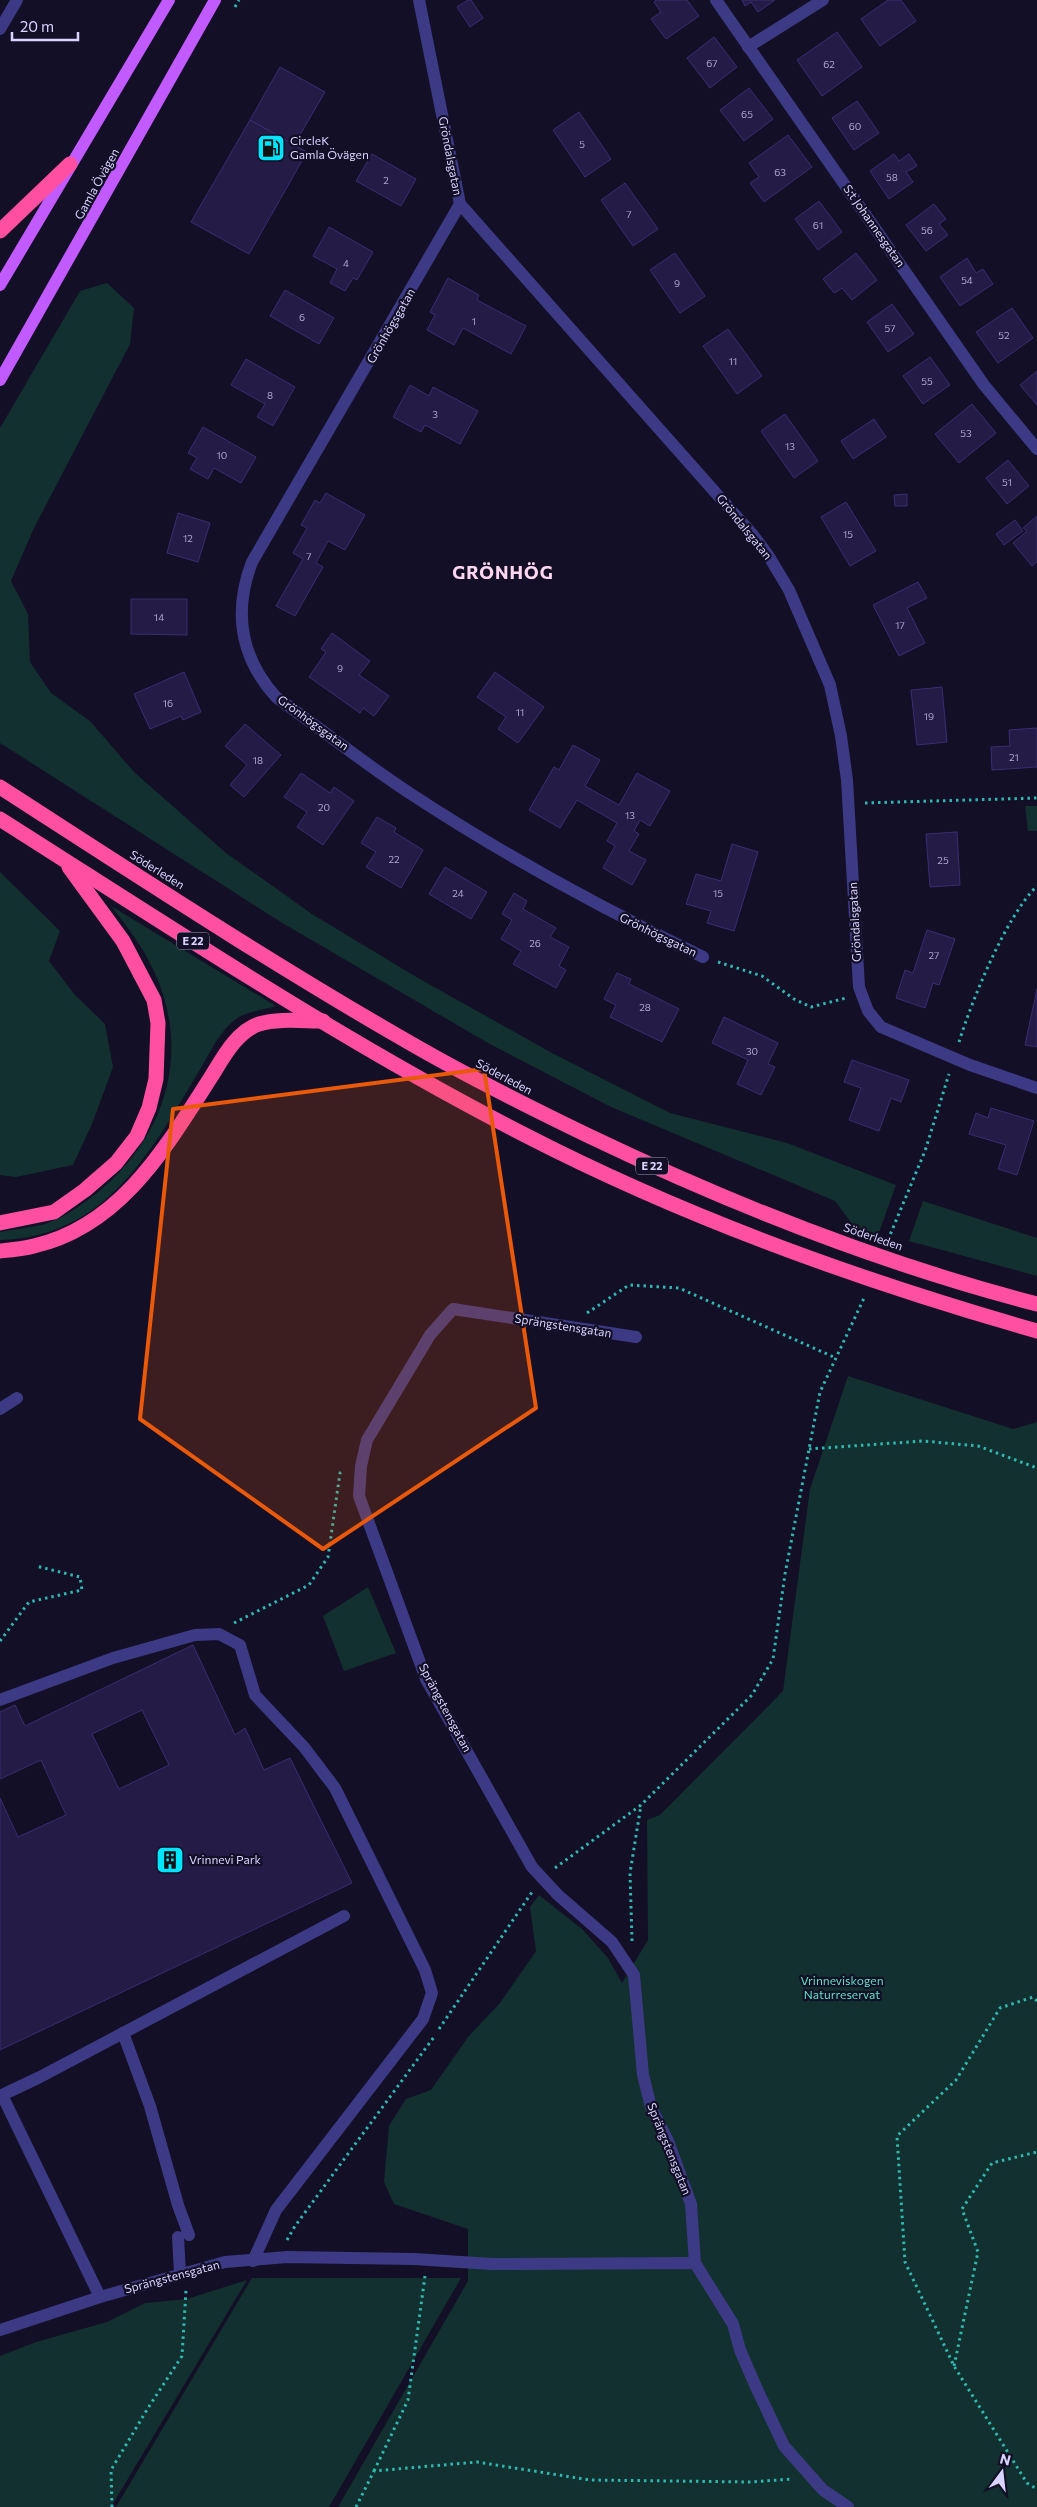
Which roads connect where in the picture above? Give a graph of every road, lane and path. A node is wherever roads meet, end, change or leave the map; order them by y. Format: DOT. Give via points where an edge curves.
graph roads {
  1 [pos="17,0"];
  2 [pos="169,0"];
  3 [pos="215,0"];
  4 [pos="239,0"];
  5 [pos="418,0"];
  6 [pos="716,0"];
  7 [pos="823,0"];
  8 [pos="234,7"];
  9 [pos="0,29"];
  10 [pos="748,47"];
  11 [pos="70,164"];
  12 [pos="460,204"];
  13 [pos="0,231"];
  14 [pos="0,285"];
  15 [pos="0,380"];
  16 [pos="1037,449"];
  17 [pos="0,787"];
  18 [pos="1037,798"];
  19 [pos="849,804"];
  20 [pos="0,818"];
  21 [pos="64,859"];
  22 [pos="703,957"];
  23 [pos="862,995"];
  24 [pos="324,1021"];
  25 [pos="1037,1088"];
  26 [pos="0,1223"];
  27 [pos="0,1251"];
  28 [pos="866,1295"];
  29 [pos="1037,1304"];
  30 [pos="570,1327"];
  31 [pos="1037,1331"];
  32 [pos="636,1336"];
  33 [pos="836,1358"];
  34 [pos="17,1398"];
  35 [pos="0,1409"];
  36 [pos="809,1449"];
  37 [pos="346,1467"];
  38 [pos="1037,1468"];
  39 [pos="36,1566"];
  40 [pos="219,1634"];
  41 [pos="0,1642"];
  42 [pos="0,1700"];
  43 [pos="641,1805"];
  44 [pos="542,1878"];
  45 [pos="344,1916"];
  46 [pos="634,1976"];
  47 [pos="1037,2001"];
  48 [pos="123,2033"];
  49 [pos="1,2095"];
  50 [pos="1037,2152"];
  51 [pos="287,2258"];
  52 [pos="428,2260"];
  53 [pos="253,2261"];
  54 [pos="695,2263"];
  55 [pos="184,2272"];
  56 [pos="100,2297"];
  57 [pos="0,2330"];
  58 [pos="954,2366"];
  59 [pos="374,2471"];
  60 [pos="812,2478"];
  61 [pos="1037,2489"];
  62 [pos="112,2507"];
  63 [pos="356,2507"];
  64 [pos="848,2507"];
  1 -- 9 [label="street"];
  2 -- 11 [label="main road"];
  3 -- 15 [label="main road, Gamla Övägen"];
  4 -- 8 [label="path"];
  5 -- 12 [label="street, Gröndalsgatan"];
  6 -- 10 [label="street, S:t Johannesgatan"];
  7 -- 10 [label="street"];
  10 -- 16 [label="street, S:t Johannesgatan" via="984,384"];
  11 -- 13 [label="highway"];
  11 -- 14 [label="main road"];
  12 -- 19 [label="street, Gröndalsgatan" via="768,555 789,590 830,686 842,736"];
  12 -- 22 [label="street, Grönhögsgatan" via="252,562 244,584 241,610 251,660 260,679 276,697 411,794 560,883"];
  17 -- 29 [label="highway, Söderleden / E 22" via="292,973 419,1048 524,1104 656,1168 791,1224 956,1281"];
  18 -- 19 [label="path"];
  19 -- 23 [label="street, Gröndalsgatan"];
  20 -- 21 [label="highway, E 22"];
  21 -- 24 [label="highway, E 22"];
  21 -- 26 [label="highway" via="123,941 154,1000 158,1023 156,1080 137,1136 116,1163 54,1212"];
  22 -- 23 [label="path" via="762,976 811,1007"];
  23 -- 25 [label="street, Gröndalsgatan" via="868,1011 881,1027 970,1066"];
  24 -- 27 [label="highway" via="276,1021 258,1024 246,1031 231,1045 172,1139 127,1193 100,1216 79,1228 35,1246"];
  24 -- 31 [label="highway, E 22" via="526,1135 651,1195 790,1252"];
  28 -- 33 [label="path"];
  30 -- 32 [label="street, Sprängstensgatan"];
  30 -- 33 [label="path" via="629,1285 679,1288"];
  30 -- 44 [label="street, Sprängstensgatan" via="453,1309 430,1335 367,1440 358,1496 426,1679 532,1867"];
  33 -- 36 [label="path" via="820,1392"];
  34 -- 35 [label="street"];
  36 -- 38 [label="path" via="923,1441 978,1446"];
  36 -- 43 [label="path" via="785,1574 773,1660 752,1694"];
  37 -- 40 [label="path" via="340,1473 328,1557 309,1585 242,1616"];
  39 -- 41 [label="path" via="80,1577 82,1590 29,1602"];
  40 -- 42 [label="street" via="195,1634 113,1658"];
  40 -- 53 [label="street" via="240,1644 255,1695 304,1747 335,1788 425,1970 432,1992 423,2019 276,2210"];
  43 -- 44 [label="path"];
  43 -- 46 [label="path" via="630,1873"];
  44 -- 46 [label="street, Sprängstensgatan" via="612,1942"];
  44 -- 51 [label="path" via="413,2068 295,2226 285,2244"];
  45 -- 48 [label="street"];
  46 -- 54 [label="street, Sprängstensgatan" via="642,2075 651,2107 668,2141 691,2204"];
  47 -- 58 [label="path" via="1033,1997 1000,2008 956,2080 897,2136 905,2262"];
  48 -- 49 [label="street"];
  48 -- 55 [label="street" via="150,2106 178,2205"];
  49 -- 56 [label="street"];
  50 -- 58 [label="path" via="992,2163 962,2209 978,2252"];
  51 -- 52 [label="street, Sprängstensgatan"];
  51 -- 53 [label="street, Sprängstensgatan"];
  52 -- 54 [label="street, Sprängstensgatan" via="502,2264"];
  52 -- 59 [label="path" via="408,2400"];
  53 -- 55 [label="street, Sprängstensgatan" via="225,2262"];
  54 -- 60 [label="street, Sprängstensgatan" via="733,2324 752,2380 784,2446"];
  55 -- 56 [label="street, Sprängstensgatan"];
  55 -- 62 [label="path" via="182,2356 111,2470"];
  56 -- 57 [label="street, Sprängstensgatan"];
  58 -- 61 [label="path" via="1027,2483"];
  59 -- 60 [label="path" via="477,2462 590,2480 751,2482"];
  59 -- 63 [label="path"];
  60 -- 64 [label="street, Sprängstensgatan"];
}
